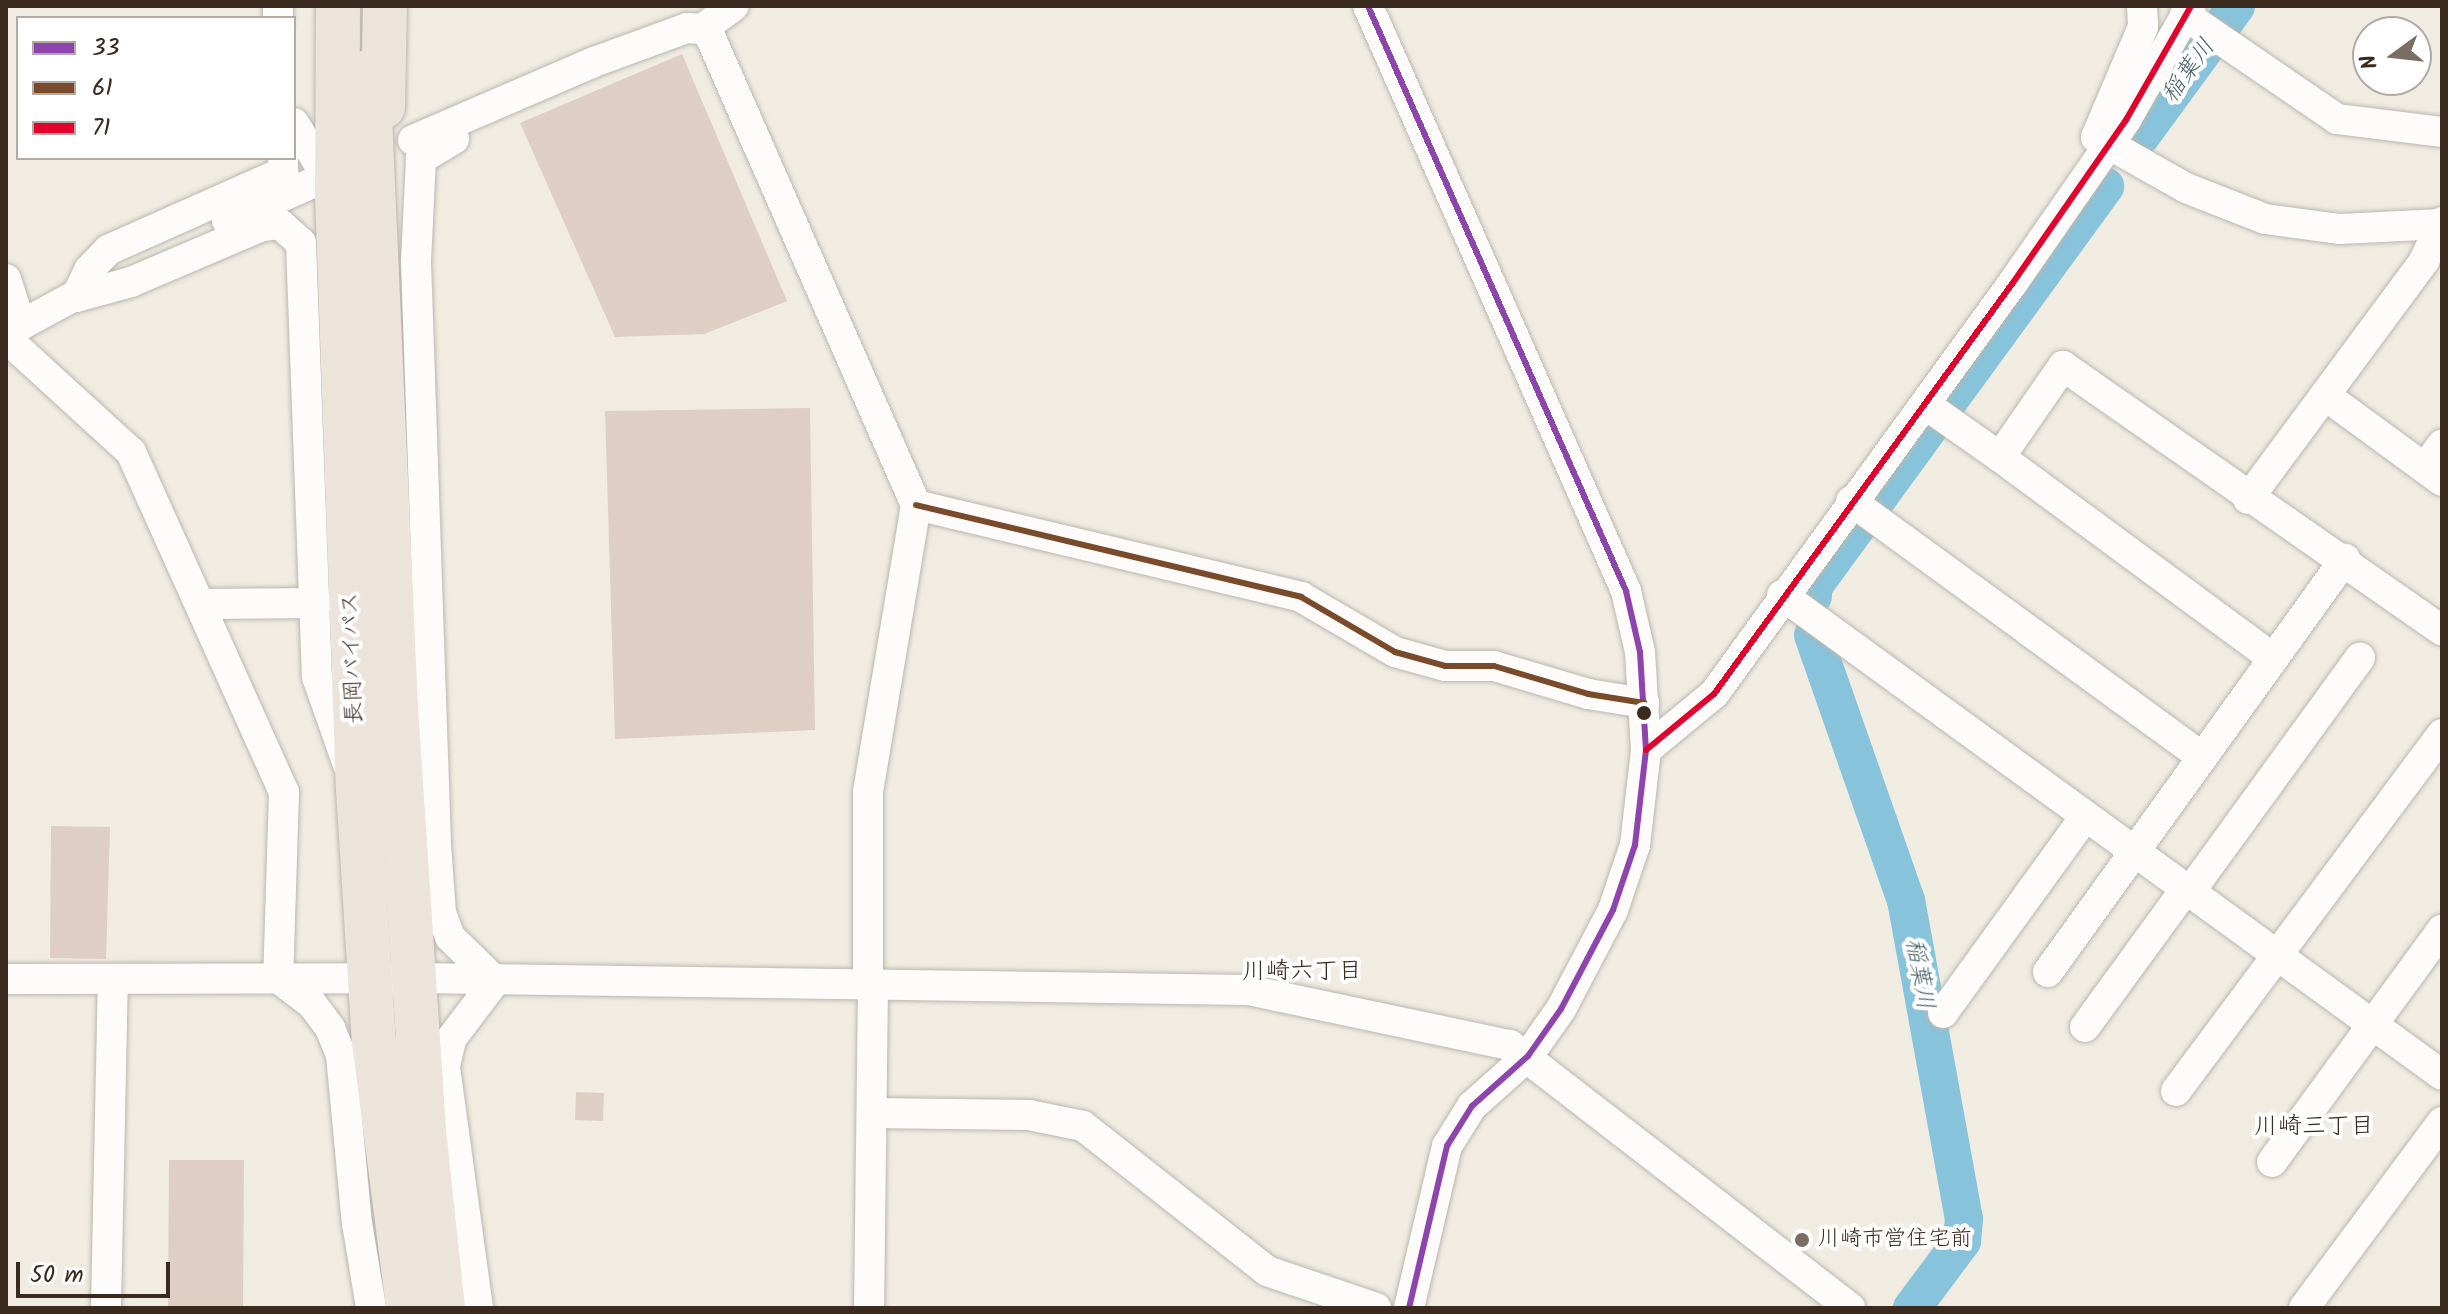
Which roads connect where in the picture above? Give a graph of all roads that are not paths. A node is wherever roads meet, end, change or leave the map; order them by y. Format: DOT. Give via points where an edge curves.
graph roads {
  1 [pos="321,6"];
  2 [pos="338,6"];
  3 [pos="366,6"];
  4 [pos="385,6"];
  5 [pos="734,6"];
  6 [pos="1368,6"];
  7 [pos="2142,6"];
  8 [pos="2193,15"];
  9 [pos="702,29"];
  10 [pos="648,42"];
  11 [pos="296,126"];
  12 [pos="2442,132"];
  13 [pos="413,140"];
  14 [pos="2109,144"];
  15 [pos="283,160"];
  16 [pos="340,194"];
  17 [pos="2442,223"];
  18 [pos="6,279"];
  19 [pos="380,280"];
  20 [pos="76,297"];
  21 [pos="11,333"];
  22 [pos="417,338"];
  23 [pos="2326,396"];
  24 [pos="1926,405"];
  25 [pos="345,440"];
  26 [pos="2000,457"];
  27 [pos="2436,465"];
  28 [pos="313,481"];
  29 [pos="2248,499"];
  30 [pos="1851,501"];
  31 [pos="916,505"];
  32 [pos="2345,559"];
  33 [pos="409,571"];
  34 [pos="1782,595"];
  35 [pos="317,603"];
  36 [pos="201,604"];
  37 [pos="2442,630"];
  38 [pos="2273,658"];
  39 [pos="2360,658"];
  40 [pos="1644,703"];
  41 [pos="2442,734"];
  42 [pos="1646,750"];
  43 [pos="2199,755"];
  44 [pos="358,789"];
  45 [pos="2085,817"];
  46 [pos="2132,851"];
  47 [pos="2187,892"];
  48 [pos="2442,930"];
  49 [pos="2277,959"];
  50 [pos="2048,972"];
  51 [pos="278,978"];
  52 [pos="393,978"];
  53 [pos="6,979"];
  54 [pos="113,980"];
  55 [pos="495,981"];
  56 [pos="873,985"];
  57 [pos="1943,1013"];
  58 [pos="2371,1026"];
  59 [pos="2085,1027"];
  60 [pos="1528,1056"];
  61 [pos="2442,1075"];
  62 [pos="2176,1091"];
  63 [pos="872,1113"];
  64 [pos="2442,1122"];
  65 [pos="2272,1162"];
  66 [pos="106,1308"];
  67 [pos="371,1308"];
  68 [pos="408,1308"];
  69 [pos="443,1308"];
  70 [pos="478,1308"];
  71 [pos="869,1308"];
  72 [pos="1376,1308"];
  73 [pos="1409,1308"];
  74 [pos="1850,1308"];
  75 [pos="2304,1308"];
  1 -- 16 [label="highway"];
  2 -- 16 [label="highway, 長岡バイパス"];
  3 -- 16 [label="highway, 長岡バイパス"];
  4 -- 16 [label="highway" via="385,83"];
  5 -- 9 [label="street"];
  6 -- 40 [label="street" via="1626,591 1640,652"];
  7 -- 14 [label="street" via="2143,27 2096,137"];
  8 -- 12 [label="street" via="2337,119"];
  8 -- 14 [label="street"];
  9 -- 10 [label="street"];
  9 -- 31 [label="street"];
  10 -- 13 [label="street"];
  10 -- 22 [label="street" via="592,80 443,143 421,159"];
  11 -- 16 [label="street"];
  14 -- 17 [label="street" via="2201,194 2265,219 2340,229"];
  14 -- 24 [label="street"];
  15 -- 20 [label="street" via="283,172 108,250 89,270"];
  16 -- 19 [label="highway, 長岡バイパス"];
  16 -- 20 [label="street" via="124,266"];
  16 -- 25 [label="highway, 長岡バイパス"];
  17 -- 23 [label="street" via="2424,261"];
  18 -- 21 [label="street"];
  19 -- 22 [label="street"];
  19 -- 33 [label="highway, 長岡バイパス"];
  20 -- 21 [label="street"];
  20 -- 28 [label="street" via="131,282 262,226 280,224 294,232 301,243"];
  21 -- 36 [label="street" via="131,452"];
  22 -- 33 [label="street"];
  23 -- 27 [label="street"];
  23 -- 29 [label="street"];
  24 -- 26 [label="street"];
  24 -- 30 [label="street"];
  25 -- 28 [label="street"];
  25 -- 44 [label="highway, 長岡バイパス"];
  26 -- 29 [label="street" via="2063,366"];
  26 -- 38 [label="street"];
  28 -- 35 [label="street"];
  29 -- 32 [label="street"];
  30 -- 34 [label="street"];
  30 -- 43 [label="street"];
  31 -- 40 [label="street" via="1301,597 1395,652 1445,666 1494,666 1588,694"];
  31 -- 56 [label="street" via="868,793 868,974"];
  32 -- 37 [label="street"];
  32 -- 38 [label="street"];
  33 -- 52 [label="highway, 長岡バイパス" via="396,708"];
  33 -- 55 [label="street" via="441,913 460,951"];
  34 -- 42 [label="street" via="1714,694"];
  34 -- 45 [label="street"];
  35 -- 36 [label="street"];
  35 -- 44 [label="street" via="317,677"];
  36 -- 51 [label="street" via="284,792"];
  38 -- 43 [label="street"];
  39 -- 47 [label="street"];
  40 -- 42 [label="street"];
  41 -- 49 [label="street"];
  42 -- 60 [label="street" via="1627,875 1561,1009"];
  43 -- 46 [label="street"];
  44 -- 52 [label="highway, 長岡バイパス"];
  45 -- 46 [label="street"];
  45 -- 57 [label="street"];
  46 -- 47 [label="street"];
  46 -- 50 [label="street"];
  47 -- 49 [label="street"];
  47 -- 59 [label="street"];
  48 -- 58 [label="street"];
  49 -- 58 [label="street"];
  49 -- 62 [label="street"];
  51 -- 52 [label="street"];
  51 -- 54 [label="street"];
  51 -- 67 [label="street" via="312,1004 341,1055"];
  52 -- 55 [label="street"];
  52 -- 68 [label="highway, 長岡バイパス" via="374,1041"];
  52 -- 69 [label="highway, 長岡バイパス"];
  53 -- 54 [label="street"];
  54 -- 66 [label="street"];
  55 -- 56 [label="street"];
  55 -- 70 [label="street" via="451,1039 445,1066"];
  56 -- 60 [label="street" via="1248,990 1462,1033 1510,1045"];
  56 -- 63 [label="street"];
  58 -- 61 [label="street"];
  58 -- 65 [label="street"];
  60 -- 73 [label="street" via="1472,1106 1447,1146"];
  60 -- 74 [label="street" via="1764,1246"];
  63 -- 71 [label="street"];
  63 -- 72 [label="street" via="1029,1115 1083,1126 1267,1271"];
  64 -- 75 [label="street"];
}
